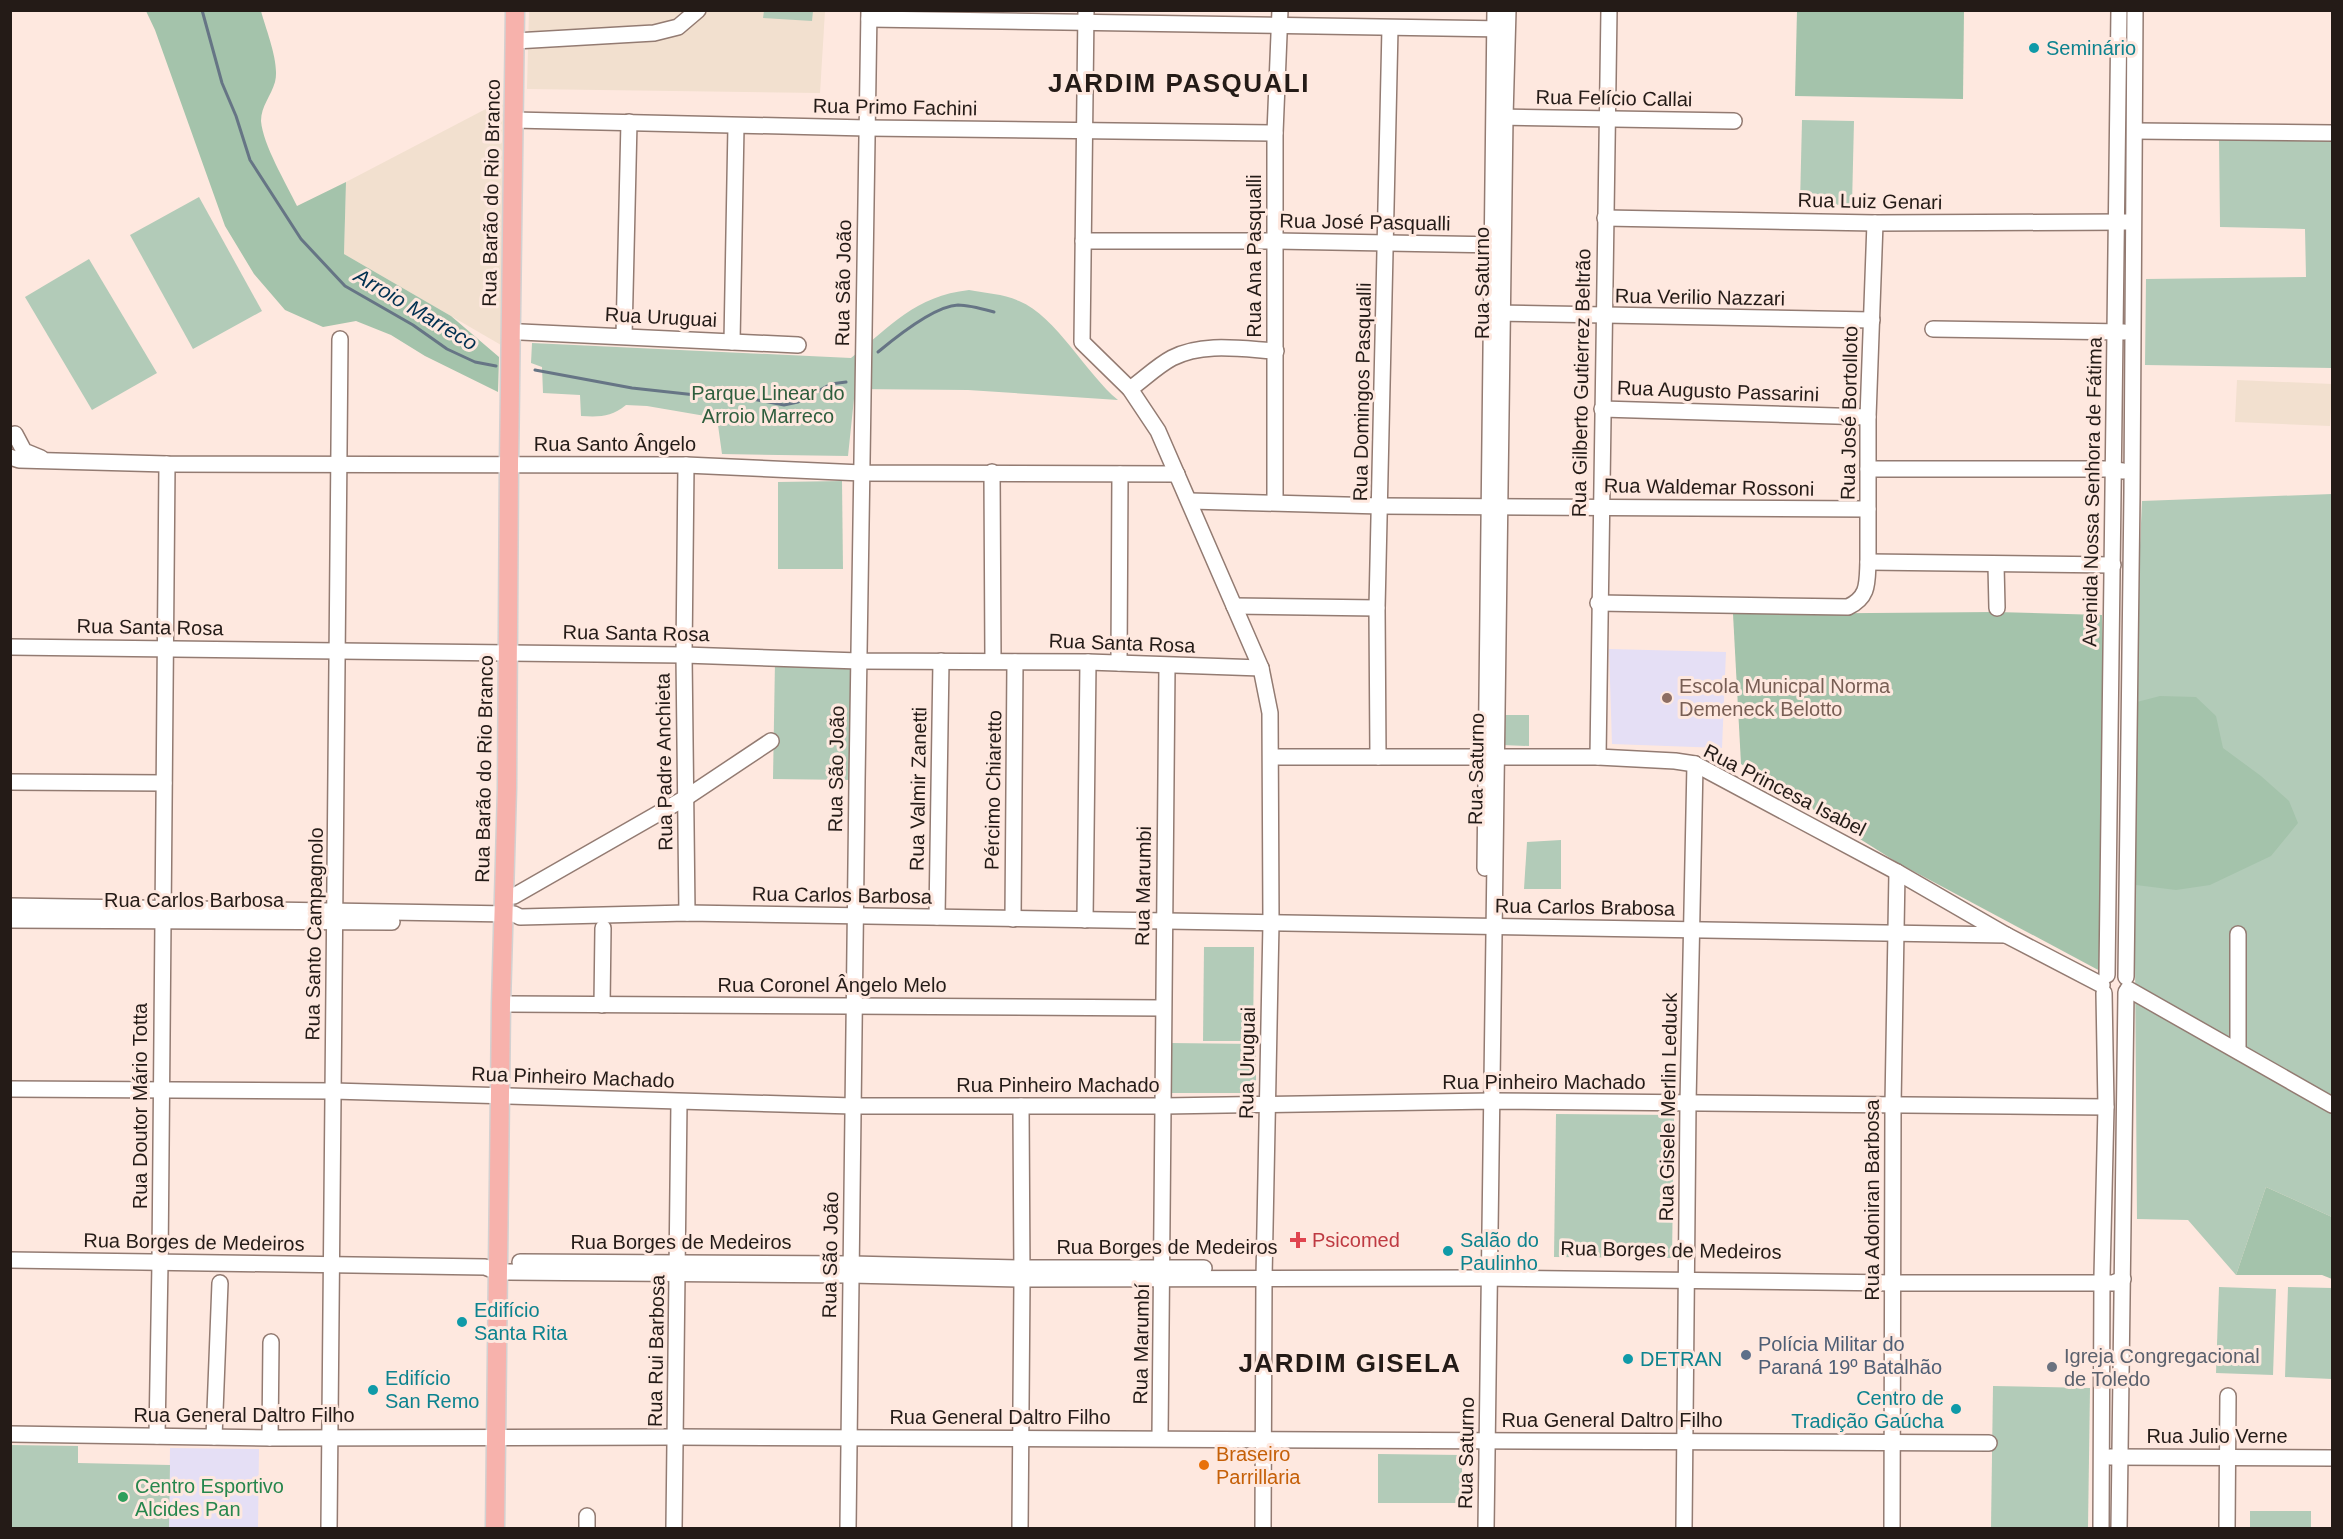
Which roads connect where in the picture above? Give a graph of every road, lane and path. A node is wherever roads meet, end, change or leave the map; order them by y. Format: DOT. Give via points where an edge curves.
graph roads {
  1 [pos="515,10"];
  2 [pos="525,10"];
  3 [pos="698,10"];
  4 [pos="1280,10"];
  5 [pos="1495,10"];
  6 [pos="1508,10"];
  7 [pos="1609,10"];
  8 [pos="2119,10"];
  9 [pos="2135,10"];
  10 [pos="869,15"];
  11 [pos="1086,16"];
  12 [pos="1280,27"];
  13 [pos="1390,28"];
  14 [pos="1501,29"];
  15 [pos="520,41"];
  16 [pos="1499,117"];
  17 [pos="1607,119"];
  18 [pos="519,120"];
  19 [pos="1734,121"];
  20 [pos="629,123"];
  21 [pos="736,126"];
  22 [pos="867,128"];
  23 [pos="1083,131"];
  24 [pos="2135,131"];
  25 [pos="1275,133"];
  26 [pos="2332,133"];
  27 [pos="1605,218"];
  28 [pos="2117,222"];
  29 [pos="2134,222"];
  30 [pos="1875,223"];
  31 [pos="1083,241"];
  32 [pos="1276,241"];
  33 [pos="1385,243"];
  34 [pos="1498,245"];
  35 [pos="1497,314"];
  36 [pos="1604,316"];
  37 [pos="1872,321"];
  38 [pos="1933,329"];
  39 [pos="2115,331"];
  40 [pos="521,332"];
  41 [pos="2133,332"];
  42 [pos="624,336"];
  43 [pos="340,339"];
  44 [pos="732,342"];
  45 [pos="798,345"];
  46 [pos="1275,351"];
  47 [pos="1130,389"];
  48 [pos="515,400"];
  49 [pos="1602,409"];
  50 [pos="1868,417"];
  51 [pos="13,430"];
  52 [pos="10,452"];
  53 [pos="10,457"];
  54 [pos="53,461"];
  55 [pos="167,464"];
  56 [pos="339,464"];
  57 [pos="514,464"];
  58 [pos="686,465"];
  59 [pos="1868,469"];
  60 [pos="2114,470"];
  61 [pos="992,472"];
  62 [pos="862,473"];
  63 [pos="2132,473"];
  64 [pos="1120,474"];
  65 [pos="1177,474"];
  66 [pos="1190,501"];
  67 [pos="1275,502"];
  68 [pos="1381,506"];
  69 [pos="1600,506"];
  70 [pos="1495,507"];
  71 [pos="1868,509"];
  72 [pos="1868,562"];
  73 [pos="1996,565"];
  74 [pos="2113,565"];
  75 [pos="1598,603"];
  76 [pos="1234,606"];
  77 [pos="1377,608"];
  78 [pos="1997,608"];
  79 [pos="10,647"];
  80 [pos="165,648"];
  81 [pos="337,650"];
  82 [pos="513,652"];
  83 [pos="684,655"];
  84 [pos="859,661"];
  85 [pos="940,661"];
  86 [pos="993,661"];
  87 [pos="1015,662"];
  88 [pos="1088,662"];
  89 [pos="1119,663"];
  90 [pos="1167,666"];
  91 [pos="1261,668"];
  92 [pos="771,741"];
  93 [pos="1271,757"];
  94 [pos="1378,757"];
  95 [pos="1492,757"];
  96 [pos="1598,757"];
  97 [pos="1695,764"];
  98 [pos="10,782"];
  99 [pos="164,783"];
  100 [pos="687,797"];
  101 [pos="1897,872"];
  102 [pos="10,906"];
  103 [pos="687,913"];
  104 [pos="164,914"];
  105 [pos="512,914"];
  106 [pos="855,916"];
  107 [pos="335,917"];
  108 [pos="937,917"];
  109 [pos="1012,919"];
  110 [pos="10,920"];
  111 [pos="1085,920"];
  112 [pos="1163,921"];
  113 [pos="1271,923"];
  114 [pos="1490,927"];
  115 [pos="603,928"];
  116 [pos="1693,930"];
  117 [pos="1896,932"];
  118 [pos="2238,934"];
  119 [pos="2006,935"];
  120 [pos="2104,984"];
  121 [pos="2126,986"];
  122 [pos="507,1004"];
  123 [pos="602,1005"];
  124 [pos="854,1006"];
  125 [pos="1163,1008"];
  126 [pos="2238,1051"];
  127 [pos="10,1089"];
  128 [pos="161,1090"];
  129 [pos="333,1091"];
  130 [pos="506,1094"];
  131 [pos="679,1102"];
  132 [pos="1487,1102"];
  133 [pos="1688,1103"];
  134 [pos="1267,1105"];
  135 [pos="1893,1105"];
  136 [pos="2332,1105"];
  137 [pos="853,1106"];
  138 [pos="1021,1106"];
  139 [pos="1164,1106"];
  140 [pos="2106,1107"];
  141 [pos="10,1260"];
  142 [pos="160,1263"];
  143 [pos="331,1265"];
  144 [pos="500,1267"];
  145 [pos="678,1268"];
  146 [pos="851,1270"];
  147 [pos="1022,1273"];
  148 [pos="1163,1273"];
  149 [pos="1264,1274"];
  150 [pos="1485,1274"];
  151 [pos="1686,1275"];
  152 [pos="1894,1279"];
  153 [pos="2102,1280"];
  154 [pos="2122,1280"];
  155 [pos="220,1282"];
  156 [pos="271,1342"];
  157 [pos="2228,1396"];
  158 [pos="10,1434"];
  159 [pos="157,1436"];
  160 [pos="214,1437"];
  161 [pos="331,1437"];
  162 [pos="502,1437"];
  163 [pos="676,1437"];
  164 [pos="849,1437"];
  165 [pos="270,1438"];
  166 [pos="1021,1438"];
  167 [pos="1160,1438"];
  168 [pos="1264,1438"];
  169 [pos="1484,1440"];
  170 [pos="1684,1441"];
  171 [pos="1893,1443"];
  172 [pos="1989,1443"];
  173 [pos="2101,1457"];
  174 [pos="2120,1457"];
  175 [pos="2228,1458"];
  176 [pos="2332,1458"];
  177 [pos="329,1528"];
  178 [pos="495,1528"];
  179 [pos="506,1528"];
  180 [pos="675,1528"];
  181 [pos="848,1528"];
  182 [pos="1020,1528"];
  183 [pos="1263,1528"];
  184 [pos="1477,1528"];
  185 [pos="1486,1528"];
  186 [pos="1684,1528"];
  187 [pos="1892,1528"];
  188 [pos="2100,1528"];
  189 [pos="2119,1528"];
  190 [pos="2227,1528"];
  1 -- 15 [label="main road, Rua Barão do Rio Branco"];
  2 -- 15 [label="main road, Rua Barão do Rio Branco"];
  3 -- 15 [label="street" via="678,27 654,33"];
  4 -- 12 [label="street, Rua Ana Pasqualli"];
  5 -- 14 [label="street, Rua Saturno"];
  6 -- 14 [label="street, Rua Saturno"];
  7 -- 17 [label="street, Rua Gilberto Gutierrez Beltrão"];
  8 -- 28 [label="street, Avenida Nossa Senhora de Fátima"];
  9 -- 24 [label="street, Avenida Nossa Senhora de Fátima"];
  10 -- 11 [label="street"];
  10 -- 22 [label="street, Rua São João"];
  11 -- 12 [label="street"];
  11 -- 23 [label="street"];
  12 -- 13 [label="street"];
  12 -- 25 [label="street, Rua Ana Pasqualli"];
  13 -- 14 [label="street"];
  13 -- 33 [label="street, Rua Domingos Pasqualli"];
  14 -- 16 [label="street, Rua Saturno"];
  15 -- 18 [label="main road, Rua Barão do Rio Branco"];
  16 -- 17 [label="street, Rua Felício Callai"];
  16 -- 34 [label="street, Rua Saturno"];
  17 -- 19 [label="street, Rua Felício Callai"];
  17 -- 27 [label="street, Rua Gilberto Gutierrez Beltrão"];
  18 -- 20 [label="street, Rua Primo Fachini"];
  18 -- 40 [label="main road, Rua Barão do Rio Branco"];
  18 -- 48 [label="main road, Rua Barão do Rio Branco"];
  20 -- 21 [label="street, Rua Primo Fachini"];
  20 -- 42 [label="street"];
  21 -- 22 [label="street, Rua Primo Fachini"];
  21 -- 44 [label="street"];
  22 -- 23 [label="street, Rua Primo Fachini"];
  22 -- 62 [label="street, Rua São João"];
  23 -- 25 [label="street, Rua Primo Fachini"];
  23 -- 31 [label="street"];
  24 -- 26 [label="street"];
  24 -- 29 [label="street, Avenida Nossa Senhora de Fátima"];
  25 -- 32 [label="street, Rua Ana Pasqualli"];
  27 -- 30 [label="street, Rua Luiz Genari"];
  27 -- 36 [label="street, Rua Gilberto Gutierrez Beltrão"];
  28 -- 29 [label="street, Rua Luiz Genari"];
  28 -- 30 [label="street, Rua Luiz Genari"];
  28 -- 39 [label="street, Avenida Nossa Senhora de Fátima"];
  29 -- 41 [label="street, Avenida Nossa Senhora de Fátima"];
  30 -- 37 [label="street, Rua José Bortolloto"];
  31 -- 32 [label="street, Rua José Pasqualli"];
  31 -- 47 [label="street, Rua Uruguai" via="1082,342"];
  32 -- 33 [label="street, Rua José Pasqualli"];
  32 -- 46 [label="street, Rua Ana Pasqualli"];
  33 -- 34 [label="street, Rua José Pasqualli"];
  33 -- 68 [label="street, Rua Domingos Pasqualli"];
  34 -- 35 [label="street, Rua Saturno"];
  35 -- 36 [label="street, Rua Verilio Nazzari"];
  35 -- 70 [label="street, Rua Saturno"];
  36 -- 37 [label="street, Rua Verilio Nazzari"];
  36 -- 49 [label="street, Rua Gilberto Gutierrez Beltrão"];
  37 -- 50 [label="street, Rua José Bortolloto"];
  38 -- 39 [label="street"];
  39 -- 41 [label="street"];
  39 -- 60 [label="street, Avenida Nossa Senhora de Fátima"];
  40 -- 42 [label="street, Rua Uruguai"];
  40 -- 48 [label="main road, Rua Barão do Rio Branco"];
  41 -- 63 [label="street, Avenida Nossa Senhora de Fátima"];
  42 -- 44 [label="street, Rua Uruguai"];
  43 -- 56 [label="street, Rua Santo Campagnolo"];
  44 -- 45 [label="street, Rua Uruguai"];
  46 -- 47 [label="street" via="1192,351 1173,358"];
  46 -- 67 [label="street, Rua Ana Pasqualli"];
  47 -- 65 [label="street, Rua Uruguai" via="1158,431"];
  48 -- 57 [label="main road, Rua Barão do Rio Branco"];
  49 -- 50 [label="street, Rua Augusto Passarini"];
  49 -- 69 [label="street, Rua Gilberto Gutierrez Beltrão"];
  50 -- 59 [label="street, Rua José Bortolloto"];
  51 -- 52 [label="street" via="15,442"];
  51 -- 54 [label="street" via="24,451"];
  53 -- 54 [label="street, Rua Santo Ângelo"];
  54 -- 55 [label="street, Rua Santo Ângelo"];
  55 -- 56 [label="street, Rua Santo Ângelo"];
  55 -- 80 [label="street, Rua Doutor Mário Totta"];
  56 -- 57 [label="street, Rua Santo Ângelo"];
  56 -- 81 [label="street, Rua Santo Campagnolo"];
  57 -- 58 [label="street, Rua Santo Ângelo"];
  57 -- 82 [label="main road, Rua Barão do Rio Branco"];
  58 -- 62 [label="street, Rua Santo Ângelo"];
  58 -- 83 [label="street, Rua Padre Anchieta"];
  59 -- 60 [label="street"];
  59 -- 71 [label="street, Rua José Bortolloto"];
  60 -- 63 [label="street"];
  60 -- 74 [label="street, Avenida Nossa Senhora de Fátima"];
  61 -- 62 [label="street, Rua Santo Ângelo"];
  61 -- 64 [label="street, Rua Santo Ângelo"];
  61 -- 86 [label="street"];
  62 -- 84 [label="street, Rua São João"];
  63 -- 121 [label="street, Avenida Nossa Senhora de Fátima"];
  64 -- 65 [label="street, Rua Santo Ângelo"];
  64 -- 89 [label="street"];
  65 -- 66 [label="street, Rua Uruguai"];
  66 -- 67 [label="street, Rua Waldemar Rossoni"];
  66 -- 76 [label="street, Rua Uruguai"];
  67 -- 68 [label="street, Rua Waldemar Rossoni"];
  68 -- 70 [label="street, Rua Waldemar Rossoni"];
  68 -- 77 [label="street, Rua Domingos Pasqualli"];
  69 -- 70 [label="street, Rua Waldemar Rossoni"];
  69 -- 71 [label="street, Rua Waldemar Rossoni"];
  69 -- 75 [label="street, Rua Gilberto Gutierrez Beltrão"];
  70 -- 95 [label="street, Rua Saturno"];
  71 -- 72 [label="street, Rua José Bortolloto"];
  72 -- 73 [label="street"];
  72 -- 75 [label="street, Rua José Bortolloto" via="1866,586 1858,602 1848,607"];
  73 -- 74 [label="street"];
  73 -- 78 [label="street"];
  74 -- 120 [label="street, Avenida Nossa Senhora de Fátima"];
  75 -- 96 [label="street, Rua Gilberto Gutierrez Beltrão"];
  76 -- 77 [label="street"];
  76 -- 91 [label="street, Rua Uruguai"];
  77 -- 94 [label="street, Rua Domingos Pasqualli"];
  79 -- 80 [label="street, Rua Santa Rosa"];
  80 -- 81 [label="street, Rua Santa Rosa"];
  80 -- 99 [label="street, Rua Doutor Mário Totta"];
  81 -- 82 [label="street, Rua Santa Rosa"];
  81 -- 107 [label="street, Rua Santo Campagnolo"];
  82 -- 83 [label="street, Rua Santa Rosa"];
  82 -- 105 [label="main road, Rua Barão do Rio Branco"];
  83 -- 84 [label="street, Rua Santa Rosa"];
  83 -- 100 [label="street, Rua Padre Anchieta"];
  84 -- 85 [label="street, Rua Santa Rosa"];
  84 -- 106 [label="street, Rua São João"];
  85 -- 86 [label="street, Rua Santa Rosa"];
  85 -- 108 [label="street, Rua Valmir Zanetti"];
  86 -- 87 [label="street, Rua Santa Rosa"];
  87 -- 88 [label="street, Rua Santa Rosa"];
  87 -- 109 [label="street, Pércimo Chiaretto"];
  88 -- 89 [label="street, Rua Santa Rosa"];
  88 -- 111 [label="street"];
  89 -- 90 [label="street, Rua Santa Rosa"];
  90 -- 91 [label="street, Rua Santa Rosa"];
  90 -- 112 [label="street, Rua Marumbi"];
  91 -- 93 [label="street, Rua Uruguai" via="1270,712"];
  92 -- 100 [label="street"];
  93 -- 94 [label="street, Rua Princesa Isabel"];
  93 -- 113 [label="street, Rua Uruguai"];
  94 -- 95 [label="street, Rua Princesa Isabel"];
  95 -- 96 [label="street, Rua Princesa Isabel"];
  95 -- 114 [label="street, Rua Saturno"];
  96 -- 97 [label="street, Rua Princesa Isabel"];
  97 -- 101 [label="street, Rua Princesa Isabel"];
  97 -- 116 [label="street, Rua Gisele Merlin Leduck"];
  98 -- 99 [label="street"];
  99 -- 104 [label="street, Rua Doutor Mário Totta"];
  100 -- 103 [label="street, Rua Padre Anchieta"];
  100 -- 105 [label="street"];
  101 -- 117 [label="street, Rua Adoniran Barbosa"];
  101 -- 119 [label="street, Rua Princesa Isabel"];
  102 -- 104 [label="street, Rua Carlos Barbosa"];
  103 -- 105 [label="street, Rua Carlos Barbosa"];
  103 -- 106 [label="street, Rua Carlos Barbosa"];
  104 -- 107 [label="street, Rua Carlos Barbosa"];
  104 -- 110 [label="street, Rua Carlos Barbosa"];
  104 -- 128 [label="street, Rua Doutor Mário Totta"];
  105 -- 107 [label="street, Rua Carlos Barbosa"];
  105 -- 122 [label="main road, Rua Barão do Rio Branco"];
  106 -- 108 [label="street, Rua Carlos Barbosa"];
  106 -- 124 [label="street, Rua São João"];
  107 -- 129 [label="street, Rua Santo Campagnolo"];
  108 -- 109 [label="street, Rua Carlos Barbosa"];
  109 -- 111 [label="street, Rua Carlos Barbosa"];
  111 -- 112 [label="street, Rua Carlos Barbosa"];
  112 -- 113 [label="street, Rua Carlos Brabosa"];
  112 -- 125 [label="street, Rua Marumbi"];
  113 -- 114 [label="street, Rua Carlos Brabosa"];
  113 -- 134 [label="street, Rua Uruguai"];
  114 -- 116 [label="street, Rua Carlos Brabosa"];
  114 -- 132 [label="street, Rua Saturno"];
  115 -- 123 [label="street"];
  116 -- 117 [label="street, Rua Carlos Brabosa"];
  116 -- 133 [label="street, Rua Gisele Merlin Leduck"];
  117 -- 119 [label="street, Rua Carlos Brabosa"];
  117 -- 135 [label="street, Rua Adoniran Barbosa"];
  118 -- 126 [label="street"];
  119 -- 120 [label="street, Rua Princesa Isabel"];
  120 -- 121 [label="street" via="2119,972"];
  120 -- 121 [label="street" via="2110,997 2117,998"];
  120 -- 140 [label="street, Avenida Nossa Senhora de Fátima"];
  121 -- 126 [label="street"];
  121 -- 154 [label="street, Avenida Nossa Senhora de Fátima"];
  122 -- 123 [label="street, Rua Coronel Ângelo Melo"];
  122 -- 130 [label="main road, Rua Barão do Rio Branco"];
  123 -- 124 [label="street, Rua Coronel Ângelo Melo"];
  124 -- 125 [label="street, Rua Coronel Ângelo Melo"];
  124 -- 137 [label="street, Rua São João"];
  125 -- 139 [label="street, Rua Marumbi"];
  126 -- 136 [label="street"];
  127 -- 128 [label="street, Rua Pinheiro Machado"];
  128 -- 129 [label="street, Rua Pinheiro Machado"];
  128 -- 142 [label="street, Rua Doutor Mário Totta"];
  129 -- 130 [label="street, Rua Pinheiro Machado"];
  129 -- 143 [label="street, Rua Santo Campagnolo"];
  130 -- 131 [label="street, Rua Pinheiro Machado"];
  130 -- 144 [label="main road, Rua Barão do Rio Branco"];
  131 -- 137 [label="street, Rua Pinheiro Machado"];
  131 -- 145 [label="street, Rua Rui Barbosa"];
  132 -- 133 [label="street, Rua Pinheiro Machado"];
  132 -- 134 [label="street, Rua Pinheiro Machado"];
  132 -- 150 [label="street, Rua Saturno"];
  133 -- 135 [label="street, Rua Pinheiro Machado"];
  133 -- 151 [label="street, Rua Gisele Merlin Leduck"];
  134 -- 139 [label="street, Rua Pinheiro Machado"];
  134 -- 149 [label="street, Rua Uruguai"];
  135 -- 140 [label="street, Rua Pinheiro Machado"];
  135 -- 152 [label="street, Rua Adoniran Barbosa"];
  137 -- 138 [label="street, Rua Pinheiro Machado"];
  137 -- 146 [label="street, Rua São João"];
  138 -- 139 [label="street, Rua Pinheiro Machado"];
  138 -- 147 [label="street"];
  139 -- 148 [label="street, Rua Marumbí"];
  140 -- 153 [label="street, Avenida Nossa Senhora de Fátima"];
  141 -- 142 [label="street, Rua Borges de Medeiros"];
  142 -- 143 [label="street, Rua Borges de Medeiros"];
  142 -- 159 [label="street, Rua Doutor Mário Totta"];
  143 -- 144 [label="street, Rua Borges de Medeiros"];
  143 -- 161 [label="street, Rua Santo Campagnolo"];
  144 -- 145 [label="street, Rua Borges de Medeiros"];
  144 -- 162 [label="main road, Rua Barão do Rio Branco"];
  145 -- 146 [label="street, Rua Borges de Medeiros"];
  145 -- 163 [label="street, Rua Rui Barbosa"];
  146 -- 147 [label="street, Rua Borges de Medeiros"];
  146 -- 164 [label="street, Rua São João"];
  147 -- 148 [label="street, Rua Borges de Medeiros"];
  147 -- 166 [label="street"];
  148 -- 149 [label="street, Rua Borges de Medeiros"];
  148 -- 167 [label="street, Rua Marumbí"];
  149 -- 150 [label="street, Rua Borges de Medeiros"];
  149 -- 168 [label="street, Rua Uruguai"];
  150 -- 151 [label="street, Rua Borges de Medeiros"];
  150 -- 169 [label="street, Rua Saturno"];
  151 -- 152 [label="street, Rua Borges de Medeiros"];
  151 -- 170 [label="street, Rua Gisele Merlin Leduck"];
  152 -- 153 [label="street, Rua Borges de Medeiros"];
  152 -- 171 [label="street, Rua Adoniran Barbosa"];
  153 -- 154 [label="street" via="2117,1276"];
  153 -- 173 [label="street, Avenida Nossa Senhora de Fátima"];
  154 -- 174 [label="street, Avenida Nossa Senhora de Fátima"];
  155 -- 160 [label="street"];
  156 -- 165 [label="street"];
  157 -- 175 [label="street"];
  158 -- 159 [label="street, Rua General Daltro Filho"];
  159 -- 160 [label="street, Rua General Daltro Filho"];
  160 -- 165 [label="street, Rua General Daltro Filho"];
  161 -- 162 [label="street, Rua General Daltro Filho"];
  161 -- 165 [label="street, Rua General Daltro Filho"];
  161 -- 177 [label="street, Rua Santo Campagnolo"];
  162 -- 163 [label="street, Rua General Daltro Filho"];
  162 -- 178 [label="main road, Rua Barão do Rio Branco"];
  162 -- 179 [label="main road, Rua Barão do Rio Branco"];
  163 -- 164 [label="street, Rua General Daltro Filho"];
  163 -- 180 [label="street, Rua Rui Barbosa"];
  164 -- 166 [label="street, Rua General Daltro Filho"];
  164 -- 181 [label="street, Rua São João"];
  166 -- 167 [label="street, Rua General Daltro Filho"];
  166 -- 182 [label="street"];
  167 -- 168 [label="street, Rua General Daltro Filho"];
  168 -- 169 [label="street, Rua General Daltro Filho"];
  168 -- 183 [label="street, Rua Uruguai"];
  169 -- 170 [label="street, Rua General Daltro Filho"];
  169 -- 184 [label="street, Rua Saturno"];
  169 -- 185 [label="street, Rua Saturno"];
  170 -- 171 [label="street, Rua General Daltro Filho"];
  170 -- 186 [label="street, Rua Gisele Merlin Leduck"];
  171 -- 172 [label="street, Rua General Daltro Filho"];
  171 -- 187 [label="street, Rua Adoniran Barbosa"];
  173 -- 174 [label="street, Rua Julio Verne"];
  173 -- 188 [label="street, Avenida Nossa Senhora de Fátima"];
  174 -- 175 [label="street, Rua Julio Verne"];
  174 -- 189 [label="street, Avenida Nossa Senhora de Fátima"];
  175 -- 176 [label="street, Rua Julio Verne"];
  175 -- 190 [label="street"];
}
